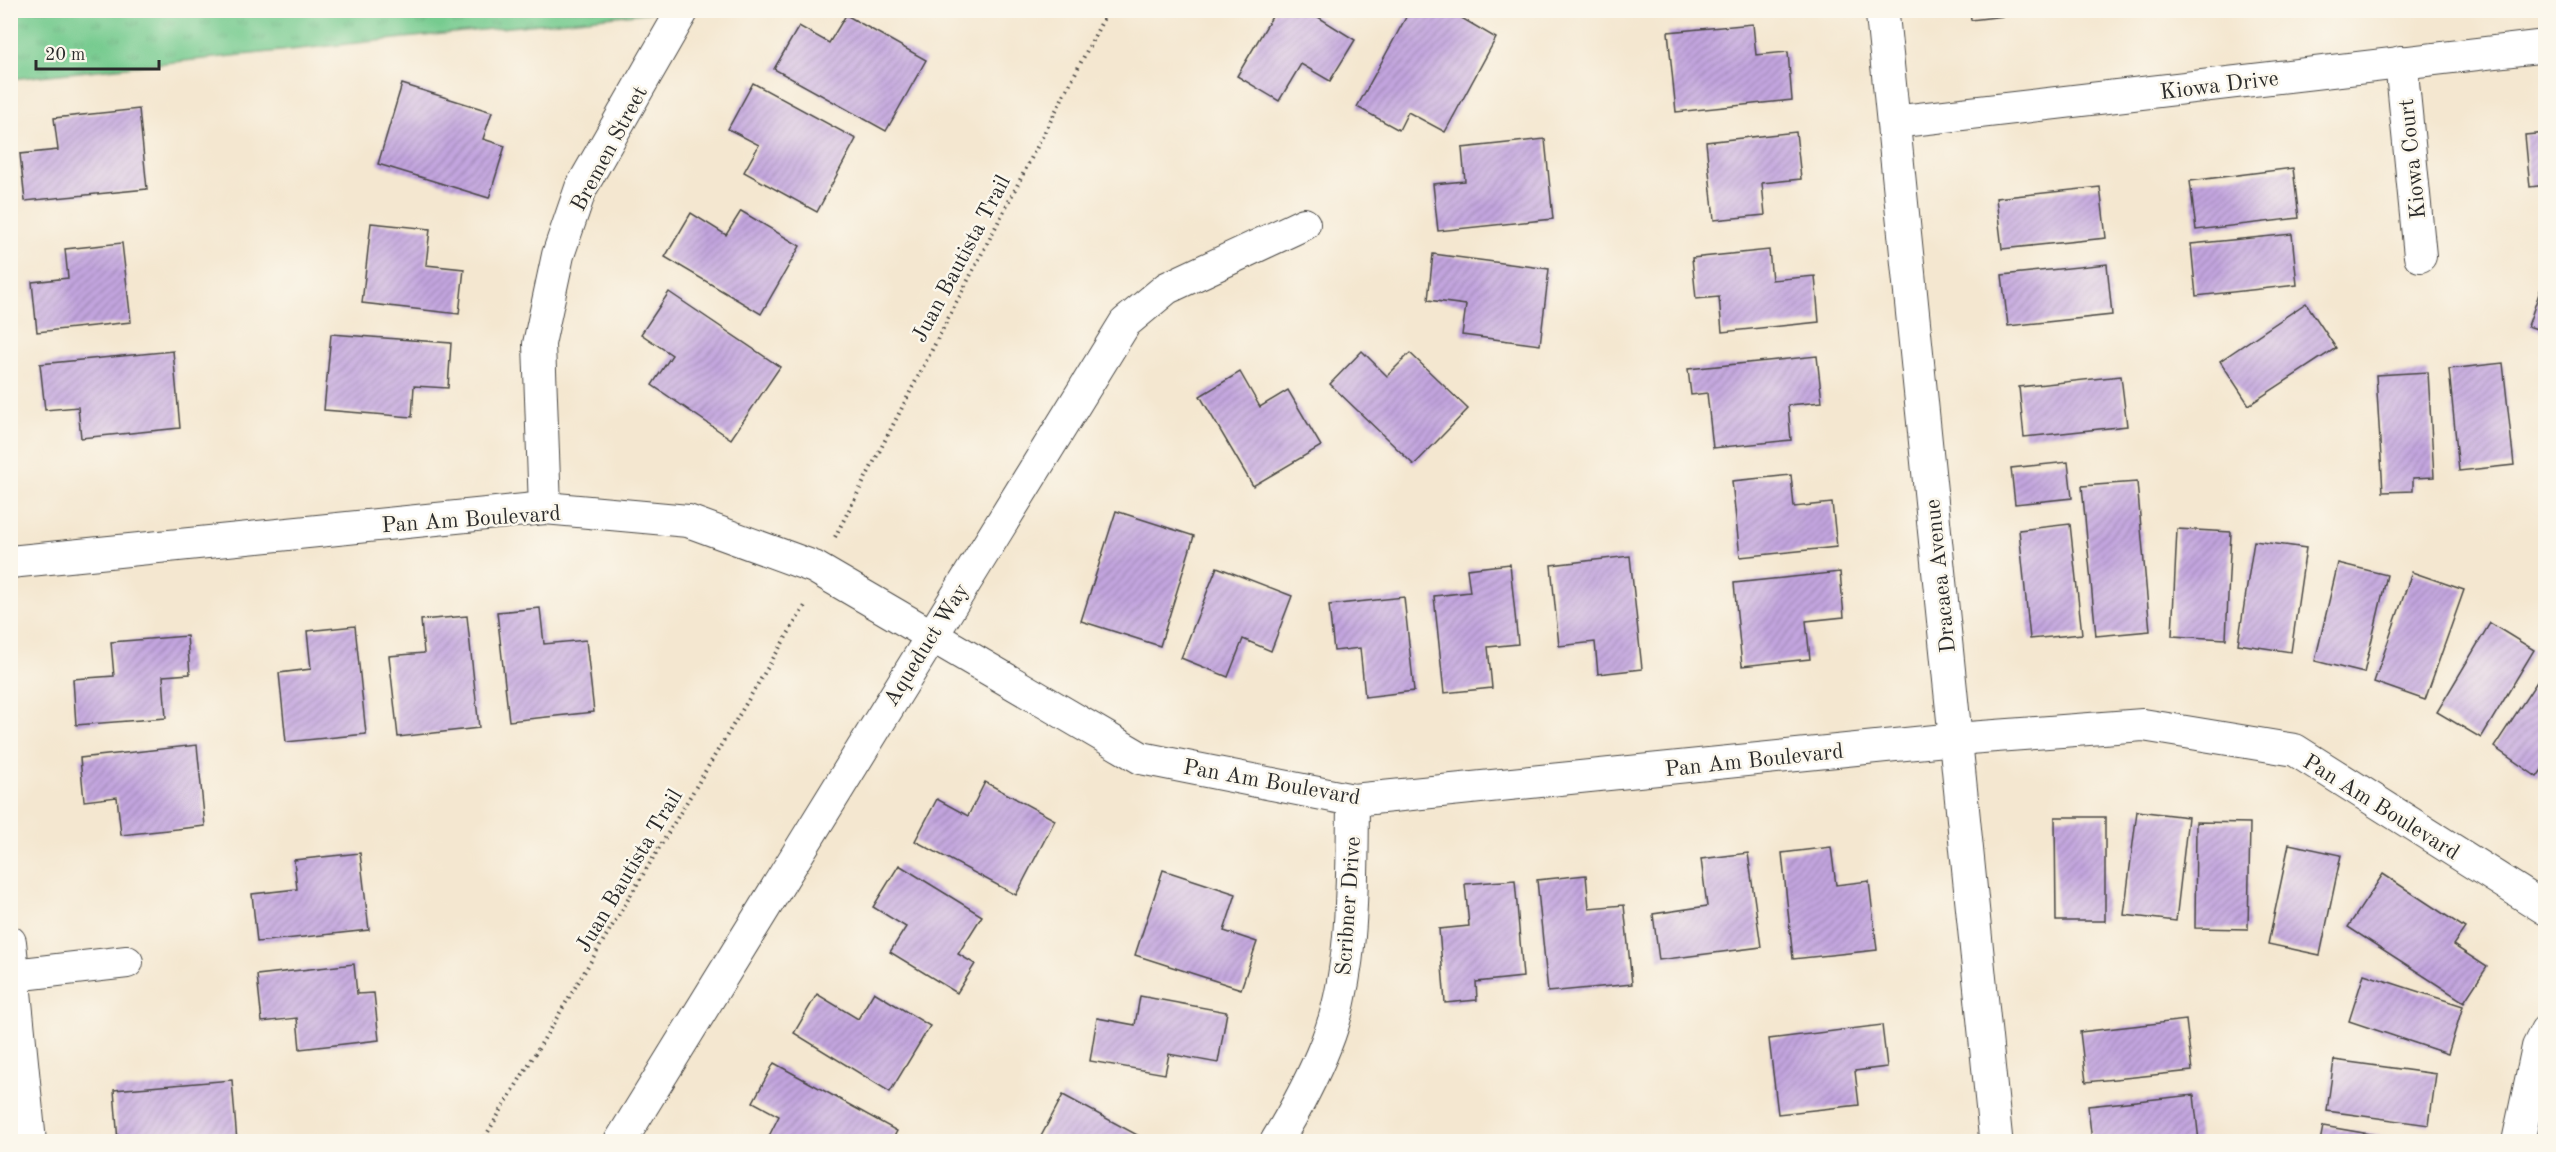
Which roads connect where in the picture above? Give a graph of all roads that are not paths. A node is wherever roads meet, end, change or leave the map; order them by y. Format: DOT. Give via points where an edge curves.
graph roads {
  1 [pos="683,10"];
  2 [pos="1882,10"];
  3 [pos="2546,46"];
  4 [pos="2401,62"];
  5 [pos="1893,122"];
  6 [pos="1304,225"];
  7 [pos="2420,256"];
  8 [pos="545,508"];
  9 [pos="10,562"];
  10 [pos="931,634"];
  11 [pos="1955,739"];
  12 [pos="1353,800"];
  13 [pos="2546,909"];
  14 [pos="10,942"];
  15 [pos="127,962"];
  16 [pos="14,975"];
  17 [pos="2546,1031"];
  18 [pos="30,1142"];
  19 [pos="620,1142"];
  20 [pos="1276,1142"];
  21 [pos="1996,1142"];
  22 [pos="2518,1142"];
  1 -- 8 [label="street, Bremen Street" via="581,188 558,255 539,344"];
  2 -- 5 [label="street, Dracaea Avenue"];
  3 -- 4 [label="street, Kiowa Drive"];
  4 -- 5 [label="street, Kiowa Drive"];
  4 -- 7 [label="street, Kiowa Court"];
  5 -- 11 [label="street, Dracaea Avenue"];
  6 -- 10 [label="street, Aqueduct Way" via="1167,288 1125,323"];
  8 -- 9 [label="street, Pan Am Boulevard"];
  8 -- 10 [label="street, Pan Am Boulevard" via="688,521 814,567"];
  10 -- 12 [label="street, Pan Am Boulevard" via="1141,758"];
  10 -- 19 [label="street, Aqueduct Way"];
  11 -- 12 [label="street, Pan Am Boulevard"];
  11 -- 13 [label="street, Pan Am Boulevard" via="2143,725 2295,750"];
  11 -- 21 [label="street, Dracaea Avenue"];
  12 -- 20 [label="street, Scribner Drive" via="1352,898 1344,974 1327,1043"];
  14 -- 16 [label="street"];
  15 -- 16 [label="street"];
  16 -- 18 [label="street"];
  17 -- 22 [label="street" via="2538,1047"];
}
